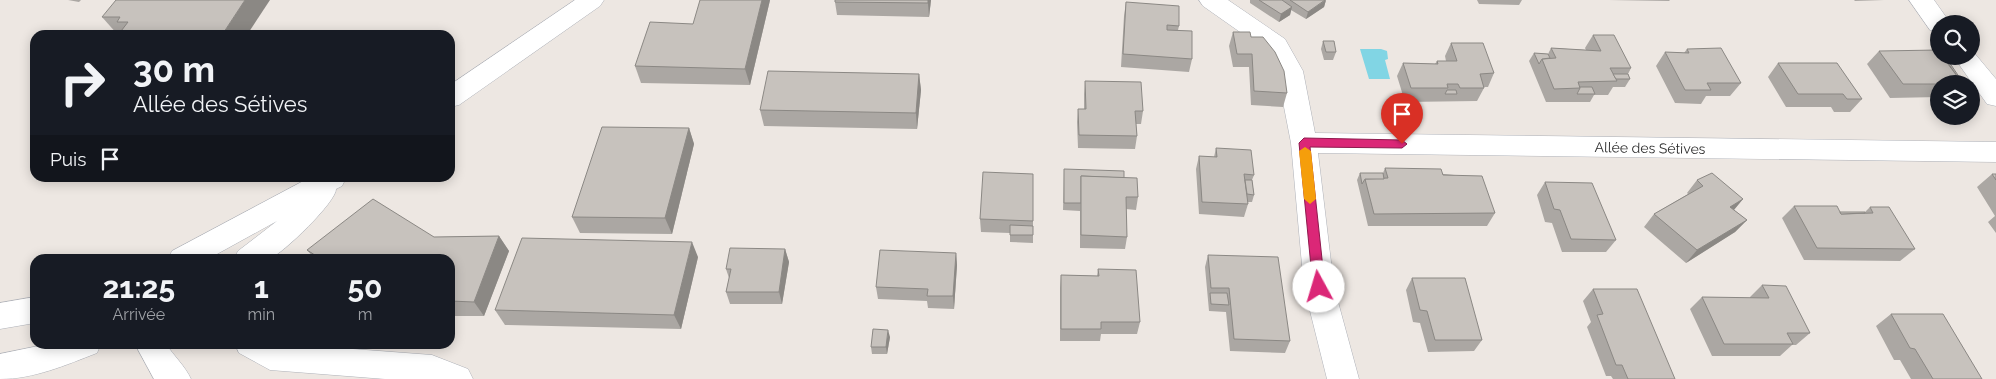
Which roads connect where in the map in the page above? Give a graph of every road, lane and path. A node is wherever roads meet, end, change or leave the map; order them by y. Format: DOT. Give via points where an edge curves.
graph roads {
  1 [pos="592,0"];
  2 [pos="1211,0"];
  3 [pos="1921,0"];
  4 [pos="1932,15"];
  5 [pos="1971,65"];
  6 [pos="455,95"];
  7 [pos="1996,97"];
  8 [pos="1304,143"];
  9 [pos="1996,152"];
  10 [pos="325,182"];
  11 [pos="332,182"];
  12 [pos="191,254"];
  13 [pos="255,254"];
  14 [pos="30,311"];
  15 [pos="0,316"];
  16 [pos="72,349"];
  17 [pos="153,349"];
  18 [pos="258,349"];
  19 [pos="0,368"];
  20 [pos="175,379"];
  21 [pos="457,379"];
  22 [pos="1343,379"];
  1 -- 6 [label="street"];
  2 -- 8 [label="street" via="1276,45 1290,71"];
  3 -- 4 [label="street"];
  5 -- 7 [label="street"];
  8 -- 9 [label="street, Allée des Sétives"];
  8 -- 22 [label="street" via="1319,287"];
  10 -- 12 [label="street"];
  11 -- 13 [label="street" via="291,226"];
  14 -- 15 [label="street"];
  16 -- 19 [label="street"];
  17 -- 20 [label="street" via="166,371"];
  18 -- 21 [label="street" via="270,356 432,369"];
}
